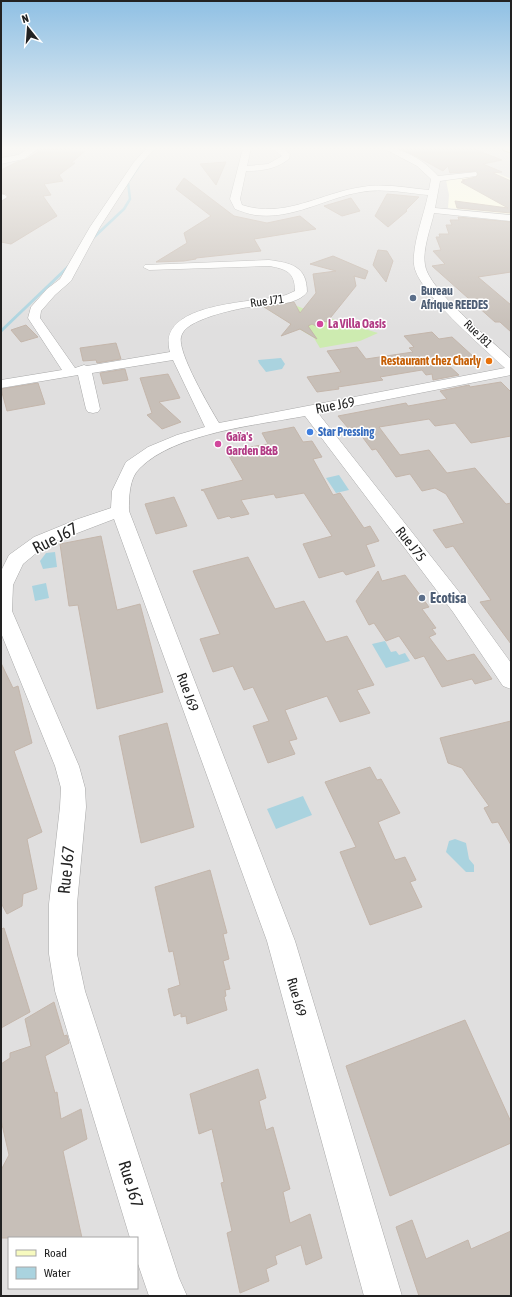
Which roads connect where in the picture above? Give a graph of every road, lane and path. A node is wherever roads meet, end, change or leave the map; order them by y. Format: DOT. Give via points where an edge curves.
graph roads {
  1 [pos="107,209"];
  2 [pos="242,209"];
  3 [pos="294,209"];
  4 [pos="430,210"];
  5 [pos="511,218"];
  6 [pos="150,267"];
  7 [pos="177,355"];
  8 [pos="511,366"];
  9 [pos="84,369"];
  10 [pos="70,371"];
  11 [pos="511,371"];
  12 [pos="1,384"];
  13 [pos="93,409"];
  14 [pos="308,410"];
  15 [pos="214,429"];
  16 [pos="120,511"];
  17 [pos="511,680"];
  18 [pos="168,1296"];
  19 [pos="383,1296"];
  1 -- 10 [label="street" via="65,281 35,310 34,318"];
  2 -- 3 [label="street" via="253,212 275,212"];
  4 -- 5 [label="street"];
  4 -- 8 [label="street, Rue J81" via="419,265 427,282 439,298"];
  6 -- 7 [label="street, Rue J71" via="269,263 294,270 302,284 301,292 290,298 214,310 192,319 176,331 173,339"];
  7 -- 9 [label="street"];
  7 -- 15 [label="street, Rue J71"];
  9 -- 10 [label="street"];
  9 -- 13 [label="street"];
  10 -- 12 [label="street"];
  11 -- 14 [label="street, Rue J69"];
  14 -- 15 [label="street, Rue J69"];
  14 -- 17 [label="street, Rue J75" via="460,607"];
  15 -- 16 [label="street, Rue J69" via="154,450 132,466 120,491"];
  16 -- 18 [label="street, Rue J67" via="40,541 16,560 3,585 2,611 67,766 73,788 63,904 63,954 70,991 160,1279"];
  16 -- 19 [label="street, Rue J69" via="280,941"];
}
